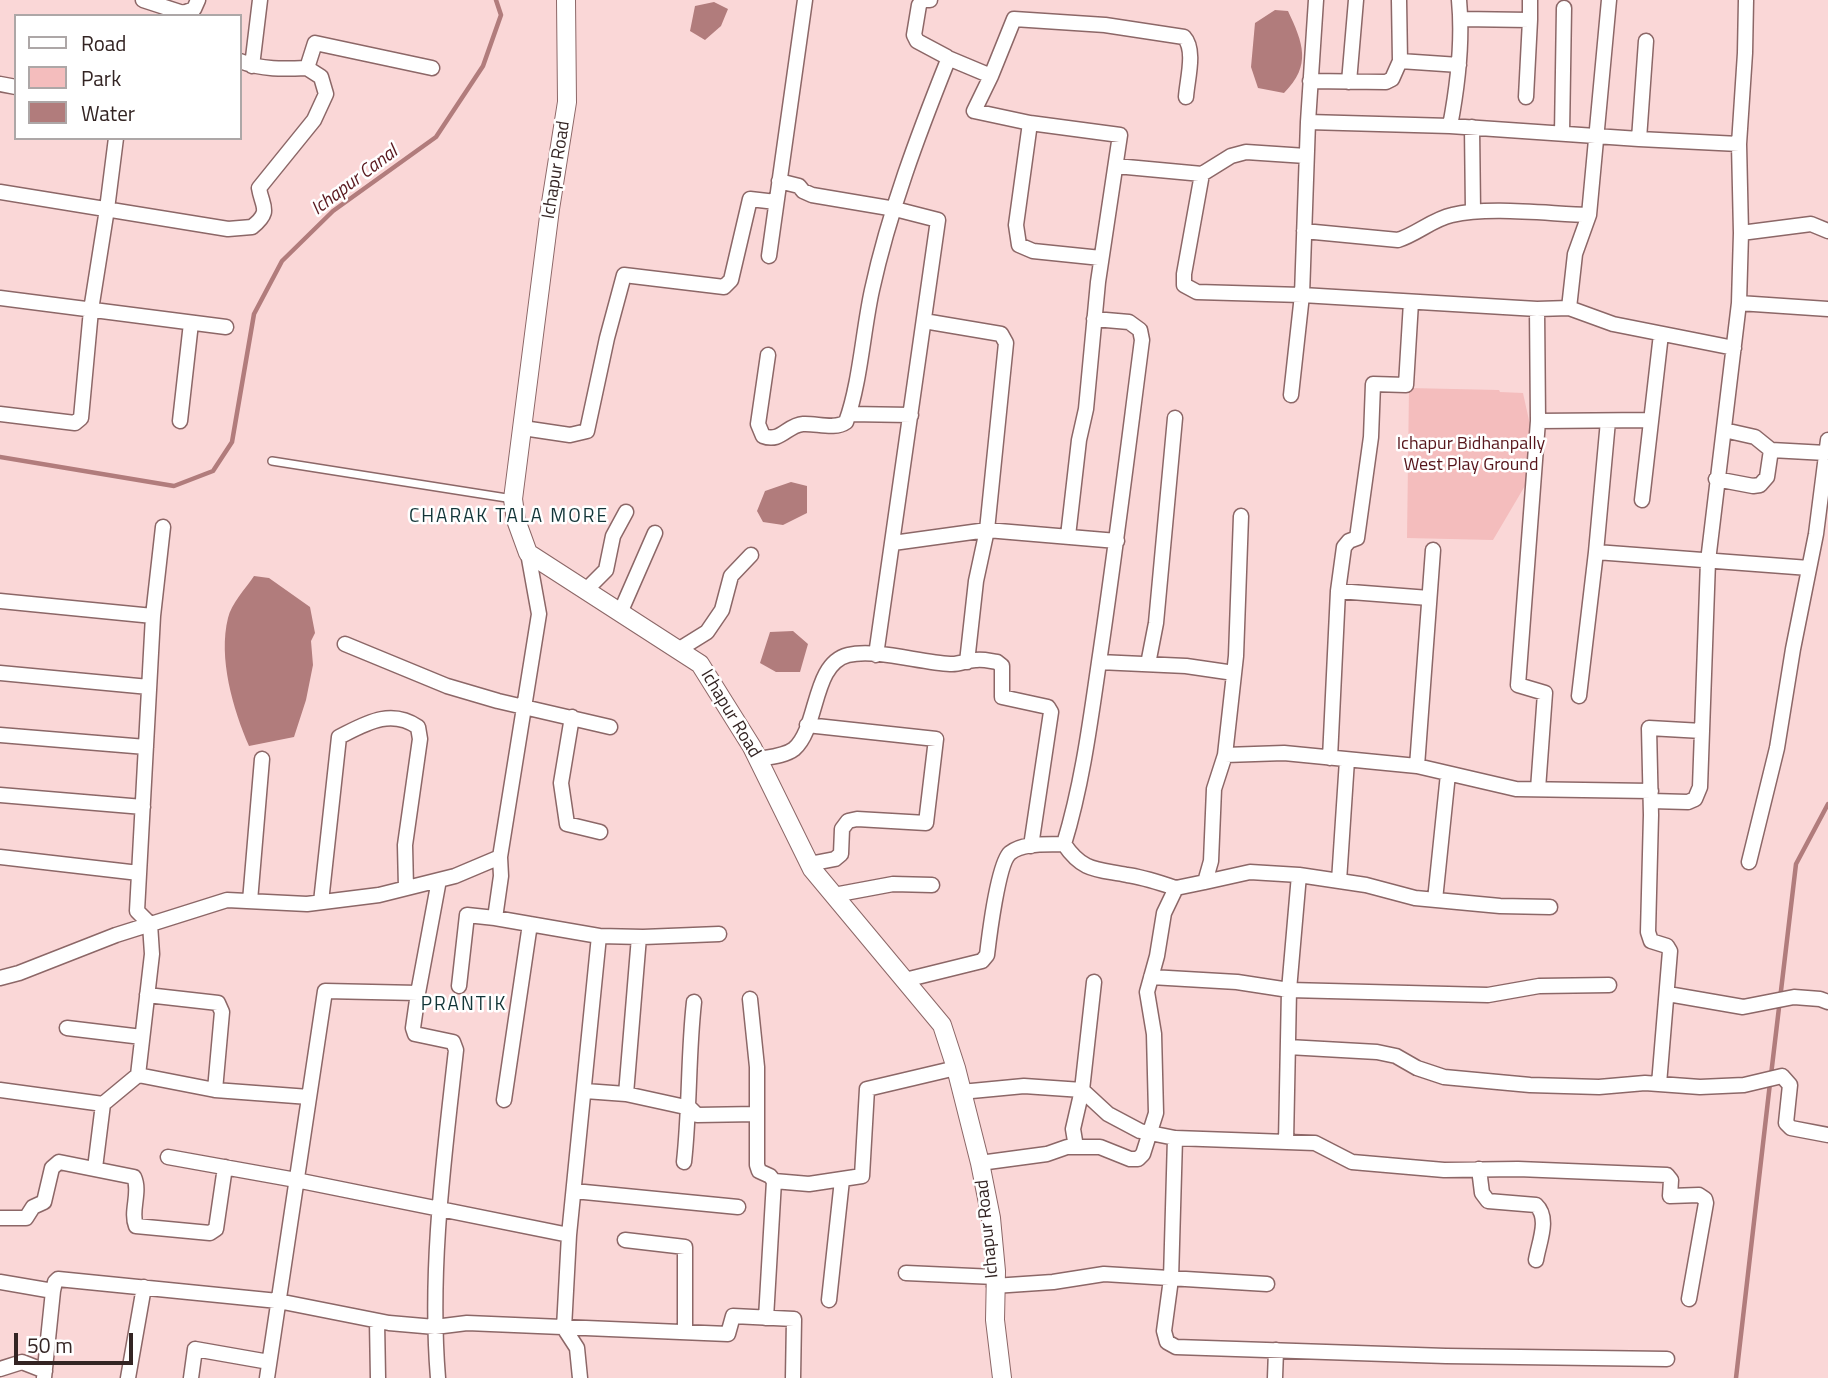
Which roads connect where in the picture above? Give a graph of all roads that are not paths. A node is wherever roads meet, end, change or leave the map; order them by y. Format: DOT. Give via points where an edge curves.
graph roads {
  1 [pos="143,0"];
  2 [pos="198,0"];
  3 [pos="260,0"];
  4 [pos="566,0"];
  5 [pos="805,0"];
  6 [pos="930,0"];
  7 [pos="1316,0"];
  8 [pos="1356,0"];
  9 [pos="1399,0"];
  10 [pos="1460,0"];
  11 [pos="1530,0"];
  12 [pos="1609,0"];
  13 [pos="1746,0"];
  14 [pos="1564,8"];
  15 [pos="182,14"];
  16 [pos="186,14"];
  17 [pos="1461,19"];
  18 [pos="1531,20"];
  19 [pos="1646,41"];
  20 [pos="948,58"];
  21 [pos="1400,61"];
  22 [pos="246,64"];
  23 [pos="1459,65"];
  24 [pos="307,68"];
  25 [pos="432,68"];
  26 [pos="991,76"];
  27 [pos="1310,81"];
  28 [pos="1349,82"];
  29 [pos="1186,97"];
  30 [pos="1526,97"];
  31 [pos="1308,122"];
  32 [pos="1030,123"];
  33 [pos="1450,125"];
  34 [pos="1472,127"];
  35 [pos="1562,134"];
  36 [pos="1597,136"];
  37 [pos="1639,139"];
  38 [pos="116,140"];
  39 [pos="1739,144"];
  40 [pos="1306,156"];
  41 [pos="1116,166"];
  42 [pos="1202,174"];
  43 [pos="779,181"];
  44 [pos="0,192"];
  45 [pos="776,202"];
  46 [pos="107,209"];
  47 [pos="895,209"];
  48 [pos="1473,211"];
  49 [pos="1589,215"];
  50 [pos="1304,231"];
  51 [pos="1828,231"];
  52 [pos="1741,233"];
  53 [pos="769,256"];
  54 [pos="1101,258"];
  55 [pos="1302,295"];
  56 [pos="0,298"];
  57 [pos="1411,302"];
  58 [pos="1739,303"];
  59 [pos="1569,308"];
  60 [pos="1537,309"];
  61 [pos="1828,309"];
  62 [pos="90,310"];
  63 [pos="1094,319"];
  64 [pos="924,321"];
  65 [pos="191,323"];
  66 [pos="226,327"];
  67 [pos="1661,334"];
  68 [pos="1734,348"];
  69 [pos="768,355"];
  70 [pos="1292,395"];
  71 [pos="0,414"];
  72 [pos="849,414"];
  73 [pos="911,415"];
  74 [pos="1175,418"];
  75 [pos="1651,420"];
  76 [pos="180,421"];
  77 [pos="1538,421"];
  78 [pos="1608,421"];
  79 [pos="523,428"];
  80 [pos="1724,430"];
  81 [pos="1827,447"];
  82 [pos="1771,450"];
  83 [pos="272,461"];
  84 [pos="1716,479"];
  85 [pos="1824,498"];
  86 [pos="513,499"];
  87 [pos="1642,500"];
  88 [pos="626,512"];
  89 [pos="1241,516"];
  90 [pos="163,527"];
  91 [pos="987,530"];
  92 [pos="655,533"];
  93 [pos="1069,536"];
  94 [pos="1117,541"];
  95 [pos="893,542"];
  96 [pos="1433,550"];
  97 [pos="1596,552"];
  98 [pos="528,553"];
  99 [pos="751,555"];
  100 [pos="1708,561"];
  101 [pos="1810,568"];
  102 [pos="586,590"];
  103 [pos="1338,591"];
  104 [pos="1429,598"];
  105 [pos="0,601"];
  106 [pos="620,613"];
  107 [pos="153,616"];
  108 [pos="345,644"];
  109 [pos="678,650"];
  110 [pos="876,654"];
  111 [pos="967,662"];
  112 [pos="1099,662"];
  113 [pos="1149,664"];
  114 [pos="0,673"];
  115 [pos="1234,673"];
  116 [pos="149,687"];
  117 [pos="1579,696"];
  118 [pos="524,706"];
  119 [pos="572,718"];
  120 [pos="807,725"];
  121 [pos="610,727"];
  122 [pos="1702,731"];
  123 [pos="0,735"];
  124 [pos="146,747"];
  125 [pos="1225,755"];
  126 [pos="1330,758"];
  127 [pos="262,759"];
  128 [pos="758,759"];
  129 [pos="1347,760"];
  130 [pos="1417,766"];
  131 [pos="1448,774"];
  132 [pos="1538,789"];
  133 [pos="0,795"];
  134 [pos="1651,796"];
  135 [pos="143,807"];
  136 [pos="600,832"];
  137 [pos="1064,845"];
  138 [pos="1031,846"];
  139 [pos="0,857"];
  140 [pos="500,857"];
  141 [pos="1749,862"];
  142 [pos="809,864"];
  143 [pos="139,873"];
  144 [pos="1299,874"];
  145 [pos="439,880"];
  146 [pos="1339,881"];
  147 [pos="1206,882"];
  148 [pos="932,885"];
  149 [pos="406,888"];
  150 [pos="1176,888"];
  151 [pos="834,895"];
  152 [pos="1435,900"];
  153 [pos="250,901"];
  154 [pos="321,902"];
  155 [pos="1550,907"];
  156 [pos="495,918"];
  157 [pos="150,924"];
  158 [pos="530,924"];
  159 [pos="719,934"];
  160 [pos="599,936"];
  161 [pos="639,937"];
  162 [pos="1151,977"];
  163 [pos="0,978"];
  164 [pos="905,980"];
  165 [pos="1094,982"];
  166 [pos="1609,985"];
  167 [pos="459,986"];
  168 [pos="1289,990"];
  169 [pos="418,993"];
  170 [pos="1668,994"];
  171 [pos="147,995"];
  172 [pos="750,999"];
  173 [pos="694,1002"];
  174 [pos="1828,1002"];
  175 [pos="67,1028"];
  176 [pos="142,1037"];
  177 [pos="1288,1047"];
  178 [pos="956,1068"];
  179 [pos="138,1075"];
  180 [pos="1660,1084"];
  181 [pos="0,1090"];
  182 [pos="215,1090"];
  183 [pos="1082,1090"];
  184 [pos="585,1091"];
  185 [pos="961,1092"];
  186 [pos="626,1094"];
  187 [pos="309,1097"];
  188 [pos="504,1101"];
  189 [pos="103,1104"];
  190 [pos="690,1108"];
  191 [pos="757,1114"];
  192 [pos="1150,1133"];
  193 [pos="1828,1135"];
  194 [pos="1175,1138"];
  195 [pos="1286,1142"];
  196 [pos="1076,1147"];
  197 [pos="168,1157"];
  198 [pos="684,1162"];
  199 [pos="980,1163"];
  200 [pos="225,1167"];
  201 [pos="95,1168"];
  202 [pos="1479,1169"];
  203 [pos="296,1180"];
  204 [pos="842,1180"];
  205 [pos="774,1181"];
  206 [pos="574,1191"];
  207 [pos="738,1207"];
  208 [pos="439,1208"];
  209 [pos="0,1218"];
  210 [pos="569,1235"];
  211 [pos="625,1240"];
  212 [pos="1536,1260"];
  213 [pos="906,1273"];
  214 [pos="1171,1279"];
  215 [pos="995,1281"];
  216 [pos="0,1282"];
  217 [pos="1267,1284"];
  218 [pos="144,1287"];
  219 [pos="53,1291"];
  220 [pos="1689,1299"];
  221 [pos="829,1300"];
  222 [pos="278,1301"];
  223 [pos="766,1318"];
  224 [pos="377,1321"];
  225 [pos="435,1327"];
  226 [pos="564,1328"];
  227 [pos="685,1332"];
  228 [pos="1276,1350"];
  229 [pos="1667,1359"];
  230 [pos="269,1362"];
  231 [pos="0,1370"];
  232 [pos="44,1374"];
  233 [pos="128,1378"];
  234 [pos="191,1378"];
  235 [pos="267,1378"];
  236 [pos="378,1378"];
  237 [pos="438,1378"];
  238 [pos="580,1378"];
  239 [pos="793,1378"];
  240 [pos="1002,1378"];
  241 [pos="1275,1378"];
  1 -- 15 [label="street"];
  2 -- 16 [label="street"];
  3 -- 22 [label="street"];
  4 -- 79 [label="street, Ichapur Road" via="567,103"];
  5 -- 43 [label="street"];
  6 -- 20 [label="street" via="920,3 914,35"];
  7 -- 27 [label="street"];
  8 -- 28 [label="street"];
  9 -- 21 [label="street"];
  10 -- 17 [label="street"];
  11 -- 18 [label="street"];
  12 -- 36 [label="street"];
  13 -- 39 [label="street"];
  14 -- 35 [label="street"];
  17 -- 18 [label="street"];
  17 -- 23 [label="street"];
  18 -- 30 [label="street"];
  19 -- 37 [label="street"];
  20 -- 26 [label="street"];
  20 -- 47 [label="street"];
  21 -- 23 [label="street"];
  21 -- 28 [label="street" via="1390,81"];
  22 -- 24 [label="street"];
  23 -- 33 [label="street"];
  24 -- 25 [label="street" via="315,43"];
  24 -- 46 [label="street" via="321,77 326,94 314,120 260,188 265,211 252,228 228,229"];
  26 -- 29 [label="street" via="1014,19 1105,25 1187,39"];
  26 -- 32 [label="street" via="975,111"];
  27 -- 28 [label="street"];
  27 -- 31 [label="street"];
  31 -- 33 [label="street"];
  31 -- 40 [label="street"];
  32 -- 41 [label="street" via="1121,135"];
  32 -- 54 [label="street" via="1016,225 1019,246"];
  33 -- 34 [label="street"];
  34 -- 35 [label="street"];
  34 -- 48 [label="street"];
  35 -- 36 [label="street"];
  36 -- 37 [label="street"];
  36 -- 49 [label="street"];
  37 -- 39 [label="street"];
  38 -- 46 [label="street"];
  39 -- 52 [label="street"];
  40 -- 42 [label="street" via="1246,152"];
  40 -- 50 [label="street"];
  41 -- 42 [label="street"];
  41 -- 54 [label="street"];
  42 -- 55 [label="street" via="1184,285 1197,292"];
  43 -- 45 [label="street"];
  43 -- 47 [label="street" via="812,195"];
  44 -- 46 [label="street"];
  45 -- 53 [label="street"];
  45 -- 79 [label="street" via="750,199 731,280 724,287 624,275 587,431 570,435"];
  46 -- 62 [label="street"];
  47 -- 64 [label="street" via="938,220"];
  47 -- 72 [label="street" via="872,289"];
  48 -- 49 [label="street"];
  48 -- 50 [label="street" via="1449,215 1398,240"];
  49 -- 59 [label="street" via="1575,254"];
  50 -- 55 [label="street"];
  51 -- 52 [label="street" via="1811,224"];
  52 -- 58 [label="street"];
  54 -- 63 [label="street"];
  55 -- 57 [label="street"];
  55 -- 70 [label="street"];
  56 -- 62 [label="street"];
  57 -- 60 [label="street"];
  57 -- 103 [label="street" via="1406,385 1373,384 1357,538 1344,547"];
  58 -- 61 [label="street"];
  58 -- 68 [label="street"];
  59 -- 60 [label="street"];
  59 -- 67 [label="street"];
  60 -- 77 [label="street"];
  62 -- 65 [label="street"];
  62 -- 71 [label="street" via="79,421"];
  63 -- 93 [label="street"];
  63 -- 94 [label="street" via="1129,322 1140,330 1142,340"];
  64 -- 73 [label="street"];
  64 -- 91 [label="street" via="1001,334 1006,340"];
  65 -- 66 [label="street"];
  65 -- 76 [label="street"];
  67 -- 68 [label="street"];
  67 -- 75 [label="street"];
  68 -- 80 [label="street"];
  69 -- 72 [label="street" via="758,424 763,436 778,437 801,423 844,425"];
  72 -- 73 [label="street"];
  73 -- 95 [label="street"];
  74 -- 113 [label="street"];
  75 -- 78 [label="street"];
  75 -- 87 [label="street"];
  77 -- 78 [label="street"];
  77 -- 132 [label="street" via="1518,685 1545,694"];
  78 -- 97 [label="street"];
  79 -- 86 [label="street, Ichapur Road"];
  80 -- 82 [label="street" via="1755,437"];
  80 -- 84 [label="street"];
  81 -- 82 [label="street"];
  81 -- 85 [label="street"];
  82 -- 84 [label="street" via="1767,477 1760,485"];
  83 -- 86 [label="lane"];
  84 -- 100 [label="street"];
  85 -- 101 [label="street"];
  86 -- 98 [label="street, Ichapur Road"];
  88 -- 102 [label="street" via="613,536 606,570"];
  89 -- 115 [label="street"];
  90 -- 107 [label="street"];
  91 -- 93 [label="street"];
  91 -- 95 [label="street"];
  91 -- 111 [label="street"];
  92 -- 106 [label="street"];
  93 -- 94 [label="street"];
  94 -- 112 [label="street"];
  95 -- 110 [label="street"];
  96 -- 104 [label="street"];
  97 -- 100 [label="street"];
  97 -- 117 [label="street"];
  98 -- 102 [label="street, Ichapur Road"];
  98 -- 118 [label="street" via="539,614"];
  99 -- 109 [label="street" via="731,576 722,610 707,632"];
  100 -- 101 [label="street"];
  100 -- 122 [label="street"];
  101 -- 141 [label="street" via="1775,757"];
  102 -- 106 [label="street, Ichapur Road"];
  103 -- 104 [label="street"];
  103 -- 126 [label="street"];
  104 -- 130 [label="street"];
  105 -- 107 [label="street"];
  106 -- 109 [label="street, Ichapur Road"];
  107 -- 116 [label="street"];
  108 -- 118 [label="street" via="447,686"];
  109 -- 128 [label="street, Ichapur Road" via="700,664"];
  110 -- 111 [label="street" via="953,665"];
  110 -- 120 [label="street" via="848,655 832,663"];
  111 -- 138 [label="street" via="1000,663 1002,697 1051,710"];
  112 -- 113 [label="street"];
  112 -- 137 [label="street" via="1077,802"];
  113 -- 115 [label="street"];
  114 -- 116 [label="street"];
  115 -- 125 [label="street"];
  116 -- 124 [label="street"];
  118 -- 119 [label="street"];
  118 -- 140 [label="street"];
  119 -- 121 [label="street"];
  119 -- 136 [label="street" via="561,783 567,824"];
  120 -- 128 [label="street" via="791,751"];
  120 -- 142 [label="street" via="936,740 926,823 848,821 842,829 841,854"];
  122 -- 134 [label="street" via="1700,787 1695,799"];
  122 -- 134 [label="street" via="1649,728"];
  123 -- 124 [label="street"];
  124 -- 135 [label="street"];
  125 -- 126 [label="street" via="1284,753"];
  125 -- 147 [label="street" via="1214,789"];
  126 -- 129 [label="street"];
  127 -- 153 [label="street"];
  128 -- 142 [label="street, Ichapur Road"];
  129 -- 130 [label="street"];
  129 -- 146 [label="street"];
  130 -- 131 [label="street"];
  131 -- 132 [label="street" via="1516,789"];
  131 -- 152 [label="street"];
  132 -- 134 [label="street"];
  133 -- 135 [label="street"];
  134 -- 170 [label="street" via="1648,932 1651,942 1671,951"];
  135 -- 143 [label="street"];
  137 -- 138 [label="street"];
  137 -- 150 [label="street" via="1074,859 1092,870"];
  138 -- 164 [label="street" via="1011,852 1004,862 985,958"];
  139 -- 143 [label="street"];
  140 -- 145 [label="street"];
  140 -- 156 [label="street"];
  142 -- 151 [label="street, Ichapur Road"];
  143 -- 157 [label="street" via="137,911"];
  144 -- 146 [label="street"];
  144 -- 147 [label="street" via="1250,872"];
  144 -- 168 [label="street"];
  145 -- 149 [label="street"];
  145 -- 169 [label="street"];
  146 -- 152 [label="street"];
  147 -- 150 [label="street"];
  148 -- 151 [label="street" via="893,884"];
  149 -- 154 [label="street"];
  149 -- 154 [label="street" via="405,845 420,739 418,727 410,722 378,718 339,737"];
  150 -- 162 [label="street" via="1164,913"];
  151 -- 164 [label="street, Ichapur Road"];
  152 -- 155 [label="street"];
  153 -- 154 [label="street"];
  153 -- 157 [label="street" via="227,900"];
  156 -- 158 [label="street"];
  156 -- 167 [label="street" via="467,915"];
  157 -- 163 [label="street"];
  157 -- 171 [label="street"];
  158 -- 160 [label="street"];
  158 -- 188 [label="street"];
  159 -- 161 [label="street"];
  160 -- 161 [label="street"];
  160 -- 184 [label="street"];
  161 -- 186 [label="street"];
  162 -- 168 [label="street"];
  162 -- 192 [label="street" via="1147,992 1154,1034 1156,1113"];
  164 -- 178 [label="street, Ichapur Road" via="942,1025"];
  165 -- 183 [label="street"];
  166 -- 168 [label="street" via="1539,986 1488,995"];
  168 -- 177 [label="street"];
  169 -- 187 [label="street" via="325,991"];
  169 -- 208 [label="street" via="415,1034 453,1042 456,1049"];
  170 -- 174 [label="street" via="1744,1007 1794,997"];
  170 -- 180 [label="street"];
  171 -- 176 [label="street"];
  171 -- 182 [label="street" via="218,1003 222,1012"];
  172 -- 191 [label="street"];
  173 -- 190 [label="street"];
  175 -- 176 [label="street"];
  176 -- 179 [label="street"];
  177 -- 180 [label="street" via="1387,1054 1430,1074 1464,1080 1599,1087"];
  177 -- 195 [label="street"];
  178 -- 185 [label="street, Ichapur Road"];
  178 -- 204 [label="street" via="867,1089 863,1174"];
  179 -- 182 [label="street"];
  179 -- 189 [label="street"];
  180 -- 193 [label="street" via="1744,1085 1782,1076 1790,1085 1786,1123"];
  181 -- 189 [label="street"];
  182 -- 187 [label="street"];
  183 -- 185 [label="street" via="1024,1086"];
  183 -- 192 [label="street" via="1108,1114"];
  183 -- 196 [label="street" via="1073,1129"];
  184 -- 186 [label="street"];
  184 -- 206 [label="street"];
  185 -- 199 [label="street, Ichapur Road"];
  186 -- 190 [label="street"];
  187 -- 203 [label="street"];
  189 -- 201 [label="street"];
  190 -- 191 [label="street" via="697,1115"];
  190 -- 198 [label="street"];
  191 -- 205 [label="street" via="758,1168"];
  192 -- 194 [label="street"];
  192 -- 196 [label="street" via="1138,1158 1100,1147"];
  194 -- 195 [label="street"];
  194 -- 214 [label="street"];
  195 -- 202 [label="street" via="1315,1143 1352,1163"];
  196 -- 199 [label="street"];
  197 -- 200 [label="street"];
  199 -- 215 [label="street, Ichapur Road"];
  200 -- 201 [label="street" via="216,1229 210,1233 136,1226 134,1177"];
  200 -- 203 [label="street"];
  201 -- 209 [label="street" via="57,1163 44,1202 33,1207 26,1218"];
  202 -- 212 [label="street" via="1482,1193 1488,1201 1536,1205 1542,1211"];
  202 -- 220 [label="street" via="1667,1175 1670,1196 1703,1196 1706,1203"];
  203 -- 208 [label="street"];
  203 -- 222 [label="street"];
  204 -- 205 [label="street" via="809,1184"];
  204 -- 221 [label="street"];
  205 -- 223 [label="street"];
  206 -- 207 [label="street"];
  206 -- 210 [label="street"];
  208 -- 210 [label="street"];
  208 -- 225 [label="street"];
  210 -- 226 [label="street"];
  211 -- 227 [label="street" via="685,1247"];
  213 -- 215 [label="street"];
  214 -- 215 [label="street" via="1104,1274 1053,1282"];
  214 -- 217 [label="street"];
  214 -- 228 [label="street" via="1164,1331 1175,1348"];
  215 -- 240 [label="street, Ichapur Road"];
  216 -- 219 [label="street"];
  218 -- 219 [label="street" via="58,1279"];
  218 -- 222 [label="street"];
  218 -- 233 [label="street"];
  219 -- 232 [label="street"];
  222 -- 224 [label="street"];
  222 -- 230 [label="street"];
  223 -- 227 [label="street" via="733,1316 728,1334"];
  223 -- 239 [label="street" via="794,1319"];
  224 -- 225 [label="street"];
  224 -- 236 [label="street"];
  225 -- 226 [label="street" via="467,1323"];
  225 -- 237 [label="street"];
  226 -- 227 [label="street"];
  226 -- 238 [label="street" via="577,1348"];
  228 -- 229 [label="street"];
  228 -- 241 [label="street"];
  230 -- 234 [label="street" via="195,1349"];
  230 -- 235 [label="street"];
  231 -- 232 [label="street" via="22,1362"];
}
